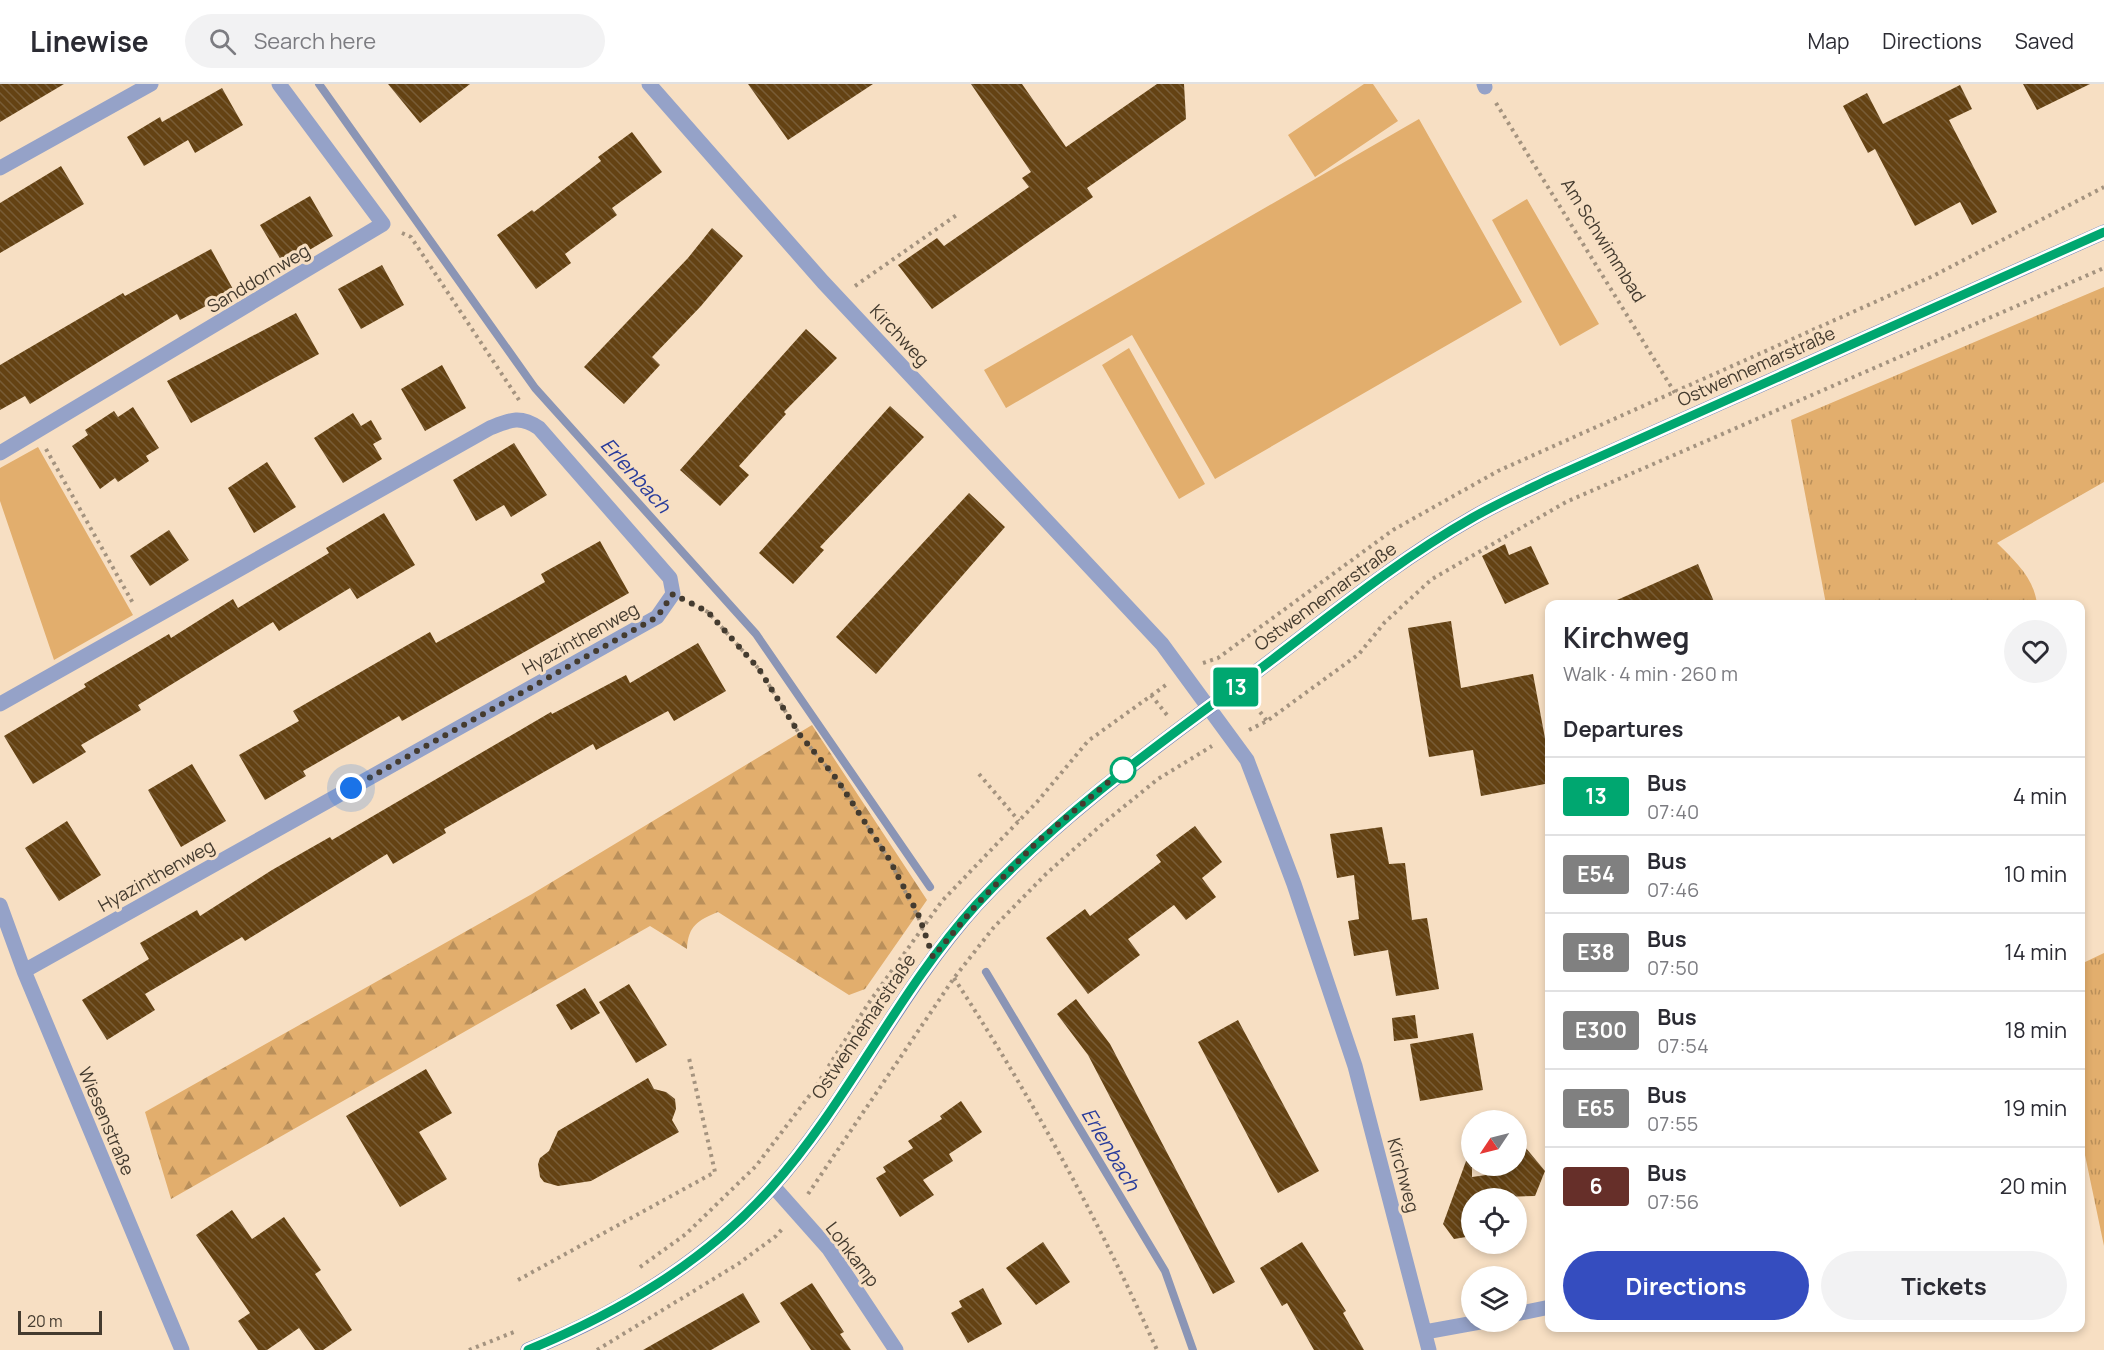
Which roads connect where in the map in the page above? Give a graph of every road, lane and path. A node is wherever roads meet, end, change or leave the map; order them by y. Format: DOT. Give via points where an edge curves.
graph roads {
  1 [pos="151,84"];
  2 [pos="279,84"];
  3 [pos="649,84"];
  4 [pos="1485,85"];
  5 [pos="0,168"];
  6 [pos="2104,187"];
  7 [pos="958,214"];
  8 [pos="383,224"];
  9 [pos="2104,232"];
  10 [pos="2104,268"];
  11 [pos="838,298"];
  12 [pos="1675,392"];
  13 [pos="1689,417"];
  14 [pos="527,420"];
  15 [pos="36,432"];
  16 [pos="0,453"];
  17 [pos="673,594"];
  18 [pos="145,624"];
  19 [pos="1184,671"];
  20 [pos="0,704"];
  21 [pos="1210,706"];
  22 [pos="1232,738"];
  23 [pos="979,774"];
  24 [pos="1019,821"];
  25 [pos="0,905"];
  26 [pos="923,927"];
  27 [pos="933,957"];
  28 [pos="24,971"];
  29 [pos="954,978"];
  30 [pos="689,1058"];
  31 [pos="773,1186"];
  32 [pos="638,1268"];
  33 [pos="518,1280"];
  34 [pos="1545,1308"];
  35 [pos="1527,1312"];
  36 [pos="1461,1325"];
  37 [pos="515,1332"];
  38 [pos="1425,1332"];
  39 [pos="182,1350"];
  40 [pos="470,1350"];
  41 [pos="528,1350"];
  42 [pos="896,1350"];
  43 [pos="1157,1350"];
  44 [pos="1429,1350"];
  1 -- 5 [label="street"];
  2 -- 8 [label="street"];
  3 -- 11 [label="street, Kirchweg"];
  4 -- 12 [label="path, Am Schwimmbad"];
  6 -- 12 [label="path" via="1933,276"];
  7 -- 11 [label="path"];
  8 -- 14 [label="path" via="411,237 516,392"];
  8 -- 15 [label="street, Sanddornweg"];
  9 -- 13 [label="street, Ostwennemarstraße"];
  10 -- 22 [label="path" via="1566,502 1432,579 1385,622 1359,654 1267,721"];
  11 -- 19 [label="street, Kirchweg"];
  12 -- 13 [label="path, Am Schwimmbad"];
  12 -- 19 [label="path" via="1498,471 1393,530 1218,658"];
  13 -- 21 [label="street, Ostwennemarstraße" via="1473,518 1405,561"];
  14 -- 17 [label="street" via="651,554 670,578"];
  14 -- 18 [label="street" via="515,418 490,428"];
  15 -- 16 [label="street, Sanddornweg"];
  15 -- 18 [label="path"];
  17 -- 26 [label="path" via="708,612 759,669 800,735 836,778 889,859"];
  17 -- 28 [label="street, Hyazinthenweg" via="657,617"];
  18 -- 20 [label="street"];
  19 -- 21 [label="street, Kirchweg"];
  19 -- 24 [label="path" via="1088,741"];
  21 -- 22 [label="street, Kirchweg"];
  21 -- 27 [label="street, Ostwennemarstraße" via="1123,770 1037,842"];
  22 -- 29 [label="path" via="1194,755 1100,826 1046,873 994,927"];
  22 -- 38 [label="street, Kirchweg" via="1246,760 1294,884 1355,1066"];
  23 -- 24 [label="path"];
  24 -- 26 [label="path" via="942,901"];
  25 -- 28 [label="street, Wiesenstraße"];
  26 -- 27 [label="path"];
  26 -- 32 [label="path" via="813,1091 756,1166 686,1234"];
  27 -- 29 [label="path"];
  27 -- 31 [label="street, Ostwennemarstraße" via="832,1108"];
  28 -- 39 [label="street, Wiesenstraße"];
  29 -- 43 [label="path" via="1024,1089"];
  30 -- 33 [label="path" via="716,1172"];
  31 -- 41 [label="street, Ostwennemarstraße" via="727,1232 671,1277 608,1314"];
  31 -- 42 [label="street, Lohkamp" via="829,1249"];
  34 -- 35 [label="street"];
  36 -- 38 [label="street"];
  37 -- 40 [label="path"];
  38 -- 44 [label="street, Kirchweg"];
}
